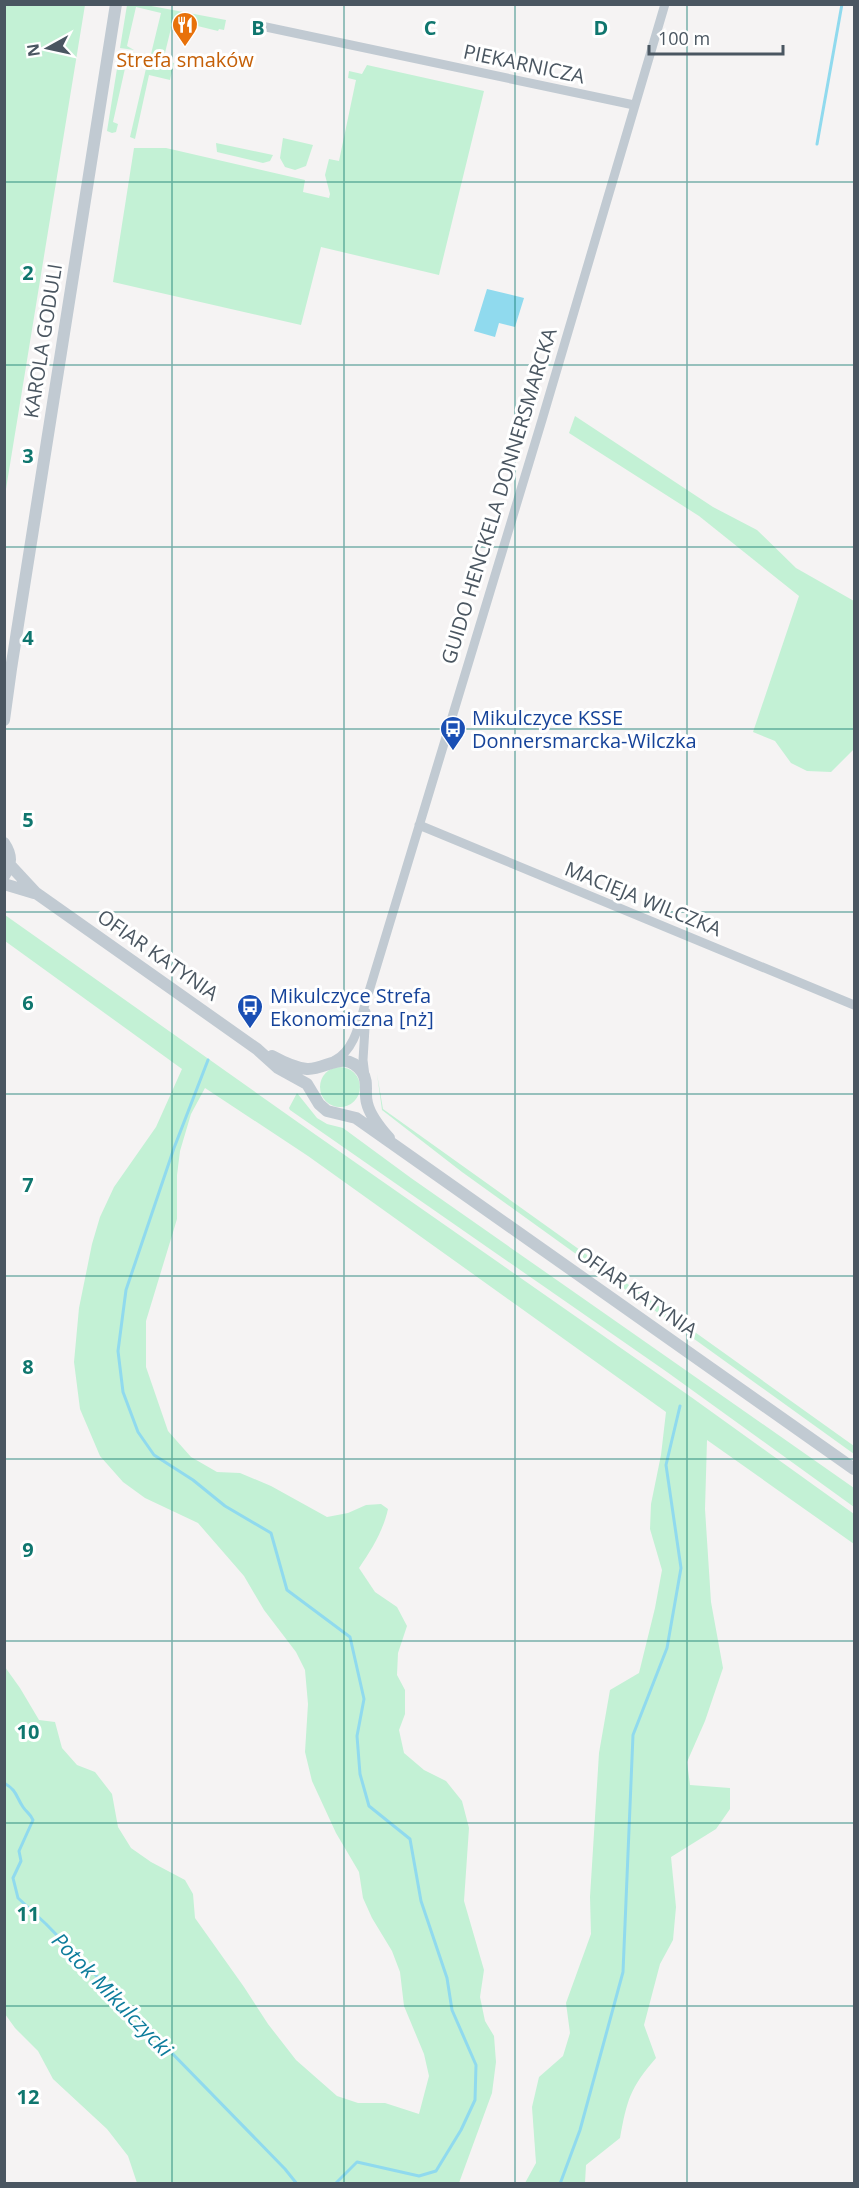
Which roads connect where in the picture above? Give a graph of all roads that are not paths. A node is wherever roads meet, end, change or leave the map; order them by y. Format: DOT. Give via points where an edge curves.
graph roads {
  1 [pos="116,4"];
  2 [pos="664,4"];
  3 [pos="266,27"];
  4 [pos="634,105"];
  5 [pos="4,720"];
  6 [pos="419,825"];
  7 [pos="5,843"];
  8 [pos="7,870"];
  9 [pos="4,884"];
  10 [pos="36,893"];
  11 [pos="367,998"];
  12 [pos="855,1005"];
  13 [pos="257,1049"];
  14 [pos="328,1063"];
  15 [pos="365,1077"];
  16 [pos="366,1096"];
  17 [pos="315,1097"];
  18 [pos="342,1114"];
  19 [pos="397,1147"];
  20 [pos="855,1469"];
  1 -- 5 [label="street, KAROLA GODULI"];
  2 -- 4 [label="street, GUIDO HENCKELA DONNERSMARCKA"];
  3 -- 4 [label="street, PIEKARNICZA"];
  4 -- 6 [label="street, GUIDO HENCKELA DONNERSMARCKA"];
  6 -- 11 [label="street, GUIDO HENCKELA DONNERSMARCKA"];
  6 -- 12 [label="street, MACIEJA WILCZKA"];
  7 -- 8 [label="street" via="11,857"];
  8 -- 10 [label="street, OFIAR KATYNIA"];
  9 -- 10 [label="street, OFIAR KATYNIA"];
  10 -- 13 [label="street, OFIAR KATYNIA"];
  11 -- 14 [label="street, GUIDO HENCKELA DONNERSMARCKA" via="351,1045 346,1053"];
  11 -- 15 [label="street, GUIDO HENCKELA DONNERSMARCKA"];
  13 -- 14 [label="street, OFIAR KATYNIA" via="308,1069"];
  13 -- 17 [label="street, OFIAR KATYNIA" via="278,1068 307,1084"];
  14 -- 15 [label="street, OFIAR KATYNIA" via="341,1060 353,1064"];
  14 -- 17 [label="street" via="314,1079"];
  15 -- 16 [label="street, OFIAR KATYNIA"];
  16 -- 18 [label="street" via="360,1106"];
  16 -- 19 [label="street, OFIAR KATYNIA" via="371,1114"];
  17 -- 18 [label="street, OFIAR KATYNIA" via="327,1111"];
  18 -- 19 [label="street, OFIAR KATYNIA" via="356,1118"];
  19 -- 20 [label="street, OFIAR KATYNIA"];
}
